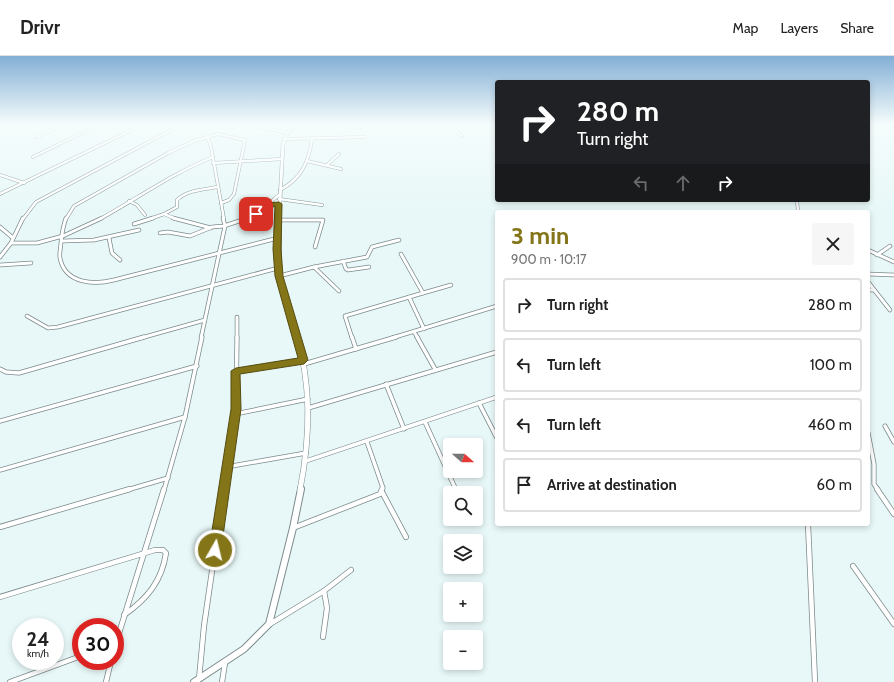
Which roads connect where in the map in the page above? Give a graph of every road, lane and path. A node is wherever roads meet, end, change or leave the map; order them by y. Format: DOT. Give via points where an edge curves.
graph roads {
  1 [pos="40,153"];
  2 [pos="80,153"];
  3 [pos="127,153"];
  4 [pos="168,153"];
  5 [pos="211,153"];
  6 [pos="242,153"];
  7 [pos="283,153"];
  8 [pos="310,153"];
  9 [pos="339,154"];
  10 [pos="32,157"];
  11 [pos="212,157"];
  12 [pos="282,159"];
  13 [pos="240,161"];
  14 [pos="307,161"];
  15 [pos="213,163"];
  16 [pos="327,165"];
  17 [pos="341,169"];
  18 [pos="1,176"];
  19 [pos="24,183"];
  20 [pos="217,187"];
  21 [pos="0,194"];
  22 [pos="279,195"];
  23 [pos="129,201"];
  24 [pos="221,203"];
  25 [pos="322,205"];
  26 [pos="164,214"];
  27 [pos="145,215"];
  28 [pos="278,220"];
  29 [pos="134,224"];
  30 [pos="225,226"];
  31 [pos="0,227"];
  32 [pos="211,228"];
  33 [pos="139,230"];
  34 [pos="160,233"];
  35 [pos="61,236"];
  36 [pos="13,238"];
  37 [pos="110,238"];
  38 [pos="278,238"];
  39 [pos="399,240"];
  40 [pos="62,241"];
  41 [pos="11,243"];
  42 [pos="890,246"];
  43 [pos="314,247"];
  44 [pos="870,251"];
  45 [pos="220,252"];
  46 [pos="401,254"];
  47 [pos="878,255"];
  48 [pos="0,257"];
  49 [pos="120,260"];
  50 [pos="343,261"];
  51 [pos="894,262"];
  52 [pos="32,263"];
  53 [pos="0,265"];
  54 [pos="314,267"];
  55 [pos="369,267"];
  56 [pos="278,268"];
  57 [pos="870,274"];
  58 [pos="894,275"];
  59 [pos="279,276"];
  60 [pos="213,285"];
  61 [pos="451,285"];
  62 [pos="870,285"];
  63 [pos="870,290"];
  64 [pos="874,290"];
  65 [pos="339,291"];
  66 [pos="423,293"];
  67 [pos="409,297"];
  68 [pos="495,307"];
  69 [pos="890,310"];
  70 [pos="27,316"];
  71 [pos="238,318"];
  72 [pos="205,320"];
  73 [pos="424,330"];
  74 [pos="414,332"];
  75 [pos="356,349"];
  76 [pos="495,353"];
  77 [pos="304,362"];
  78 [pos="196,366"];
  79 [pos="0,369"];
  80 [pos="435,369"];
  81 [pos="236,371"];
  82 [pos="386,384"];
  83 [pos="495,398"];
  84 [pos="308,399"];
  85 [pos="479,403"];
  86 [pos="308,408"];
  87 [pos="235,414"];
  88 [pos="185,417"];
  89 [pos="0,421"];
  90 [pos="425,422"];
  91 [pos="885,426"];
  92 [pos="404,429"];
  93 [pos="495,434"];
  94 [pos="367,442"];
  95 [pos="894,442"];
  96 [pos="870,443"];
  97 [pos="307,453"];
  98 [pos="306,461"];
  99 [pos="226,467"];
  100 [pos="0,470"];
  101 [pos="168,478"];
  102 [pos="454,486"];
  103 [pos="382,492"];
  104 [pos="894,514"];
  105 [pos="808,526"];
  106 [pos="0,527"];
  107 [pos="293,528"];
  108 [pos="406,537"];
  109 [pos="145,553"];
  110 [pos="853,566"];
  111 [pos="351,570"];
  112 [pos="324,591"];
  113 [pos="0,597"];
  114 [pos="124,615"];
  115 [pos="123,618"];
  116 [pos="269,624"];
  117 [pos="894,624"];
  118 [pos="323,637"];
  119 [pos="72,659"];
  120 [pos="225,662"];
  121 [pos="109,670"];
  122 [pos="196,680"];
  123 [pos="10,682"];
  124 [pos="106,682"];
  125 [pos="222,682"];
  126 [pos="815,682"];
  1 -- 10 [label="street"];
  2 -- 19 [label="street"];
  3 -- 36 [label="street" via="36,202 25,214"];
  4 -- 35 [label="street" via="74,206 64,220"];
  5 -- 11 [label="street"];
  6 -- 13 [label="street"];
  7 -- 12 [label="street"];
  8 -- 14 [label="street"];
  9 -- 16 [label="street"];
  11 -- 15 [label="street"];
  11 -- 23 [label="street" via="189,166"];
  12 -- 13 [label="street"];
  12 -- 22 [label="street"];
  13 -- 15 [label="street"];
  13 -- 24 [label="street" via="234,194 230,200"];
  14 -- 16 [label="street"];
  14 -- 22 [label="street" via="296,180"];
  15 -- 20 [label="street"];
  16 -- 17 [label="street"];
  18 -- 19 [label="street"];
  19 -- 21 [label="street"];
  20 -- 24 [label="street"];
  20 -- 26 [label="street" via="184,194 177,200 177,207"];
  22 -- 25 [label="street"];
  22 -- 28 [label="street"];
  22 -- 30 [label="street" via="271,205 256,214"];
  23 -- 27 [label="street" via="137,205"];
  23 -- 35 [label="street" via="89,224"];
  24 -- 30 [label="street"];
  26 -- 29 [label="street"];
  26 -- 32 [label="street"];
  28 -- 38 [label="street"];
  28 -- 43 [label="street" via="323,220"];
  30 -- 32 [label="street"];
  30 -- 45 [label="street"];
  31 -- 36 [label="street"];
  32 -- 34 [label="street" via="189,236 170,231"];
  33 -- 37 [label="street"];
  35 -- 40 [label="street"];
  35 -- 41 [label="street" via="25,244"];
  36 -- 41 [label="street"];
  37 -- 40 [label="street"];
  37 -- 49 [label="street" via="112,253"];
  38 -- 45 [label="street"];
  38 -- 56 [label="street"];
  39 -- 50 [label="street" via="372,247 367,257"];
  40 -- 45 [label="street" via="59,256 64,267 77,279 97,284"];
  41 -- 48 [label="street"];
  42 -- 47 [label="street"];
  44 -- 47 [label="street"];
  45 -- 60 [label="street"];
  46 -- 66 [label="street"];
  47 -- 51 [label="street"];
  50 -- 54 [label="street"];
  50 -- 55 [label="street" via="347,270"];
  52 -- 53 [label="street"];
  54 -- 59 [label="street"];
  54 -- 65 [label="street"];
  56 -- 59 [label="street"];
  56 -- 60 [label="street"];
  57 -- 58 [label="street"];
  59 -- 77 [label="street"];
  60 -- 70 [label="street" via="53,328 48,328"];
  60 -- 72 [label="street"];
  61 -- 66 [label="street"];
  62 -- 64 [label="street"];
  63 -- 64 [label="street"];
  64 -- 69 [label="street"];
  66 -- 67 [label="street"];
  67 -- 73 [label="street"];
  67 -- 75 [label="street" via="345,316"];
  68 -- 73 [label="street"];
  71 -- 81 [label="street"];
  72 -- 78 [label="street"];
  72 -- 79 [label="street" via="19,373"];
  73 -- 74 [label="street"];
  74 -- 75 [label="street"];
  74 -- 80 [label="street"];
  75 -- 77 [label="street"];
  76 -- 80 [label="street"];
  77 -- 81 [label="street"];
  77 -- 84 [label="street"];
  78 -- 88 [label="street"];
  78 -- 89 [label="street"];
  80 -- 82 [label="street"];
  81 -- 87 [label="street"];
  82 -- 86 [label="street"];
  82 -- 92 [label="street"];
  83 -- 85 [label="street"];
  84 -- 86 [label="street"];
  84 -- 87 [label="street"];
  85 -- 90 [label="street"];
  85 -- 93 [label="street"];
  86 -- 97 [label="street"];
  87 -- 99 [label="street"];
  88 -- 100 [label="street"];
  88 -- 101 [label="street"];
  90 -- 92 [label="street"];
  90 -- 102 [label="street"];
  91 -- 95 [label="street"];
  92 -- 94 [label="street"];
  94 -- 98 [label="street"];
  94 -- 103 [label="street" via="383,488"];
  96 -- 104 [label="street" via="874,484"];
  97 -- 98 [label="street"];
  97 -- 99 [label="street"];
  98 -- 107 [label="street"];
  99 -- 122 [label="street"];
  101 -- 106 [label="street"];
  101 -- 109 [label="street"];
  103 -- 107 [label="street"];
  103 -- 108 [label="street"];
  105 -- 126 [label="street"];
  107 -- 116 [label="street"];
  109 -- 113 [label="street"];
  109 -- 114 [label="street"];
  109 -- 114 [label="street" via="163,550 166,553 155,589 141,604"];
  110 -- 117 [label="street"];
  111 -- 112 [label="street"];
  112 -- 116 [label="street"];
  112 -- 118 [label="street" via="328,609"];
  114 -- 115 [label="street"];
  116 -- 120 [label="street" via="262,634"];
  119 -- 123 [label="street"];
  120 -- 122 [label="street"];
  120 -- 125 [label="street"];
  121 -- 124 [label="street"];
}
